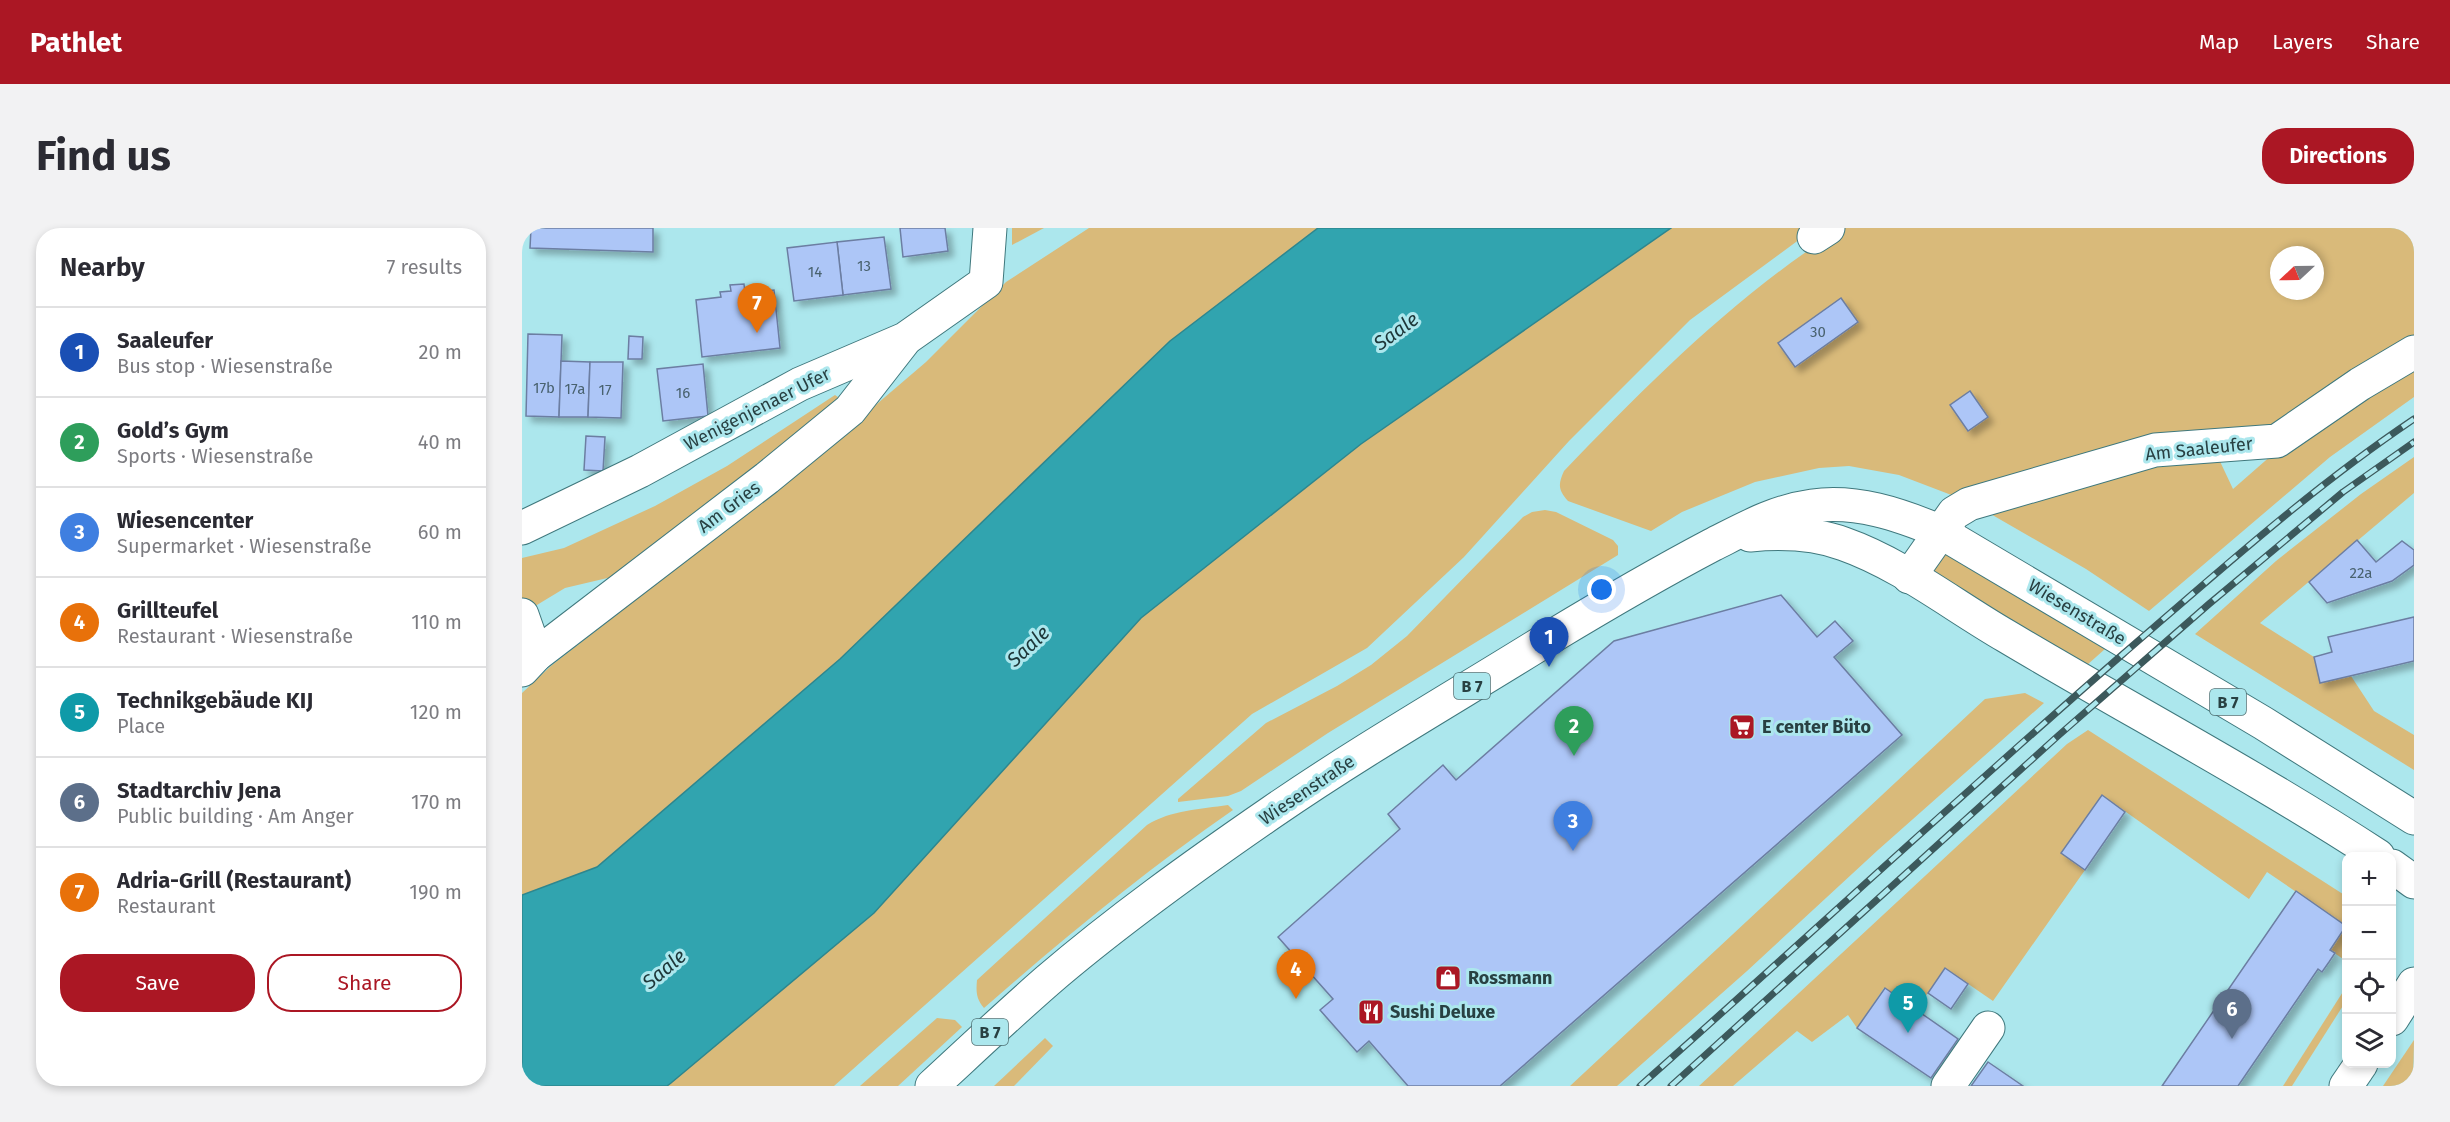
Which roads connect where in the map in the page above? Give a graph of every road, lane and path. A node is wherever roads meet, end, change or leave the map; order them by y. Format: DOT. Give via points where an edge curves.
graph roads {
  1 [pos="990,228"];
  2 [pos="905,339"];
  3 [pos="2414,352"];
  4 [pos="522,528"];
  5 [pos="1939,531"];
  6 [pos="1716,543"];
  7 [pos="1909,577"];
  8 [pos="522,615"];
  9 [pos="529,663"];
  10 [pos="2414,818"];
  11 [pos="2372,852"];
  12 [pos="2396,869"];
  13 [pos="2414,882"];
  14 [pos="2414,984"];
  15 [pos="2394,1014"];
  16 [pos="1988,1028"];
  17 [pos="2358,1068"];
  18 [pos="932,1086"];
  19 [pos="1948,1086"];
  20 [pos="2346,1086"];
  1 -- 2 [label="main road, Wenigenjenaer Ufer" via="986,282"];
  2 -- 4 [label="main road, Wenigenjenaer Ufer" via="800,384 640,471"];
  2 -- 9 [label="main road, Am Gries" via="850,410"];
  3 -- 5 [label="main road, Am Saaleufer" via="2277,441 2155,450 1969,504 1953,513"];
  5 -- 6 [label="main road, Wiesenstraße / B 7" via="1874,507 1843,504 1811,506 1768,518"];
  5 -- 7 [label="main road, Am Saaleufer"];
  5 -- 10 [label="main road, Wiesenstraße / B 7" via="2263,723"];
  6 -- 7 [label="main road, Wiesenstraße / B 7" via="1746,535 1808,535 1843,543 1877,557"];
  6 -- 18 [label="main road, Wiesenstraße / B 7" via="1619,596 1274,810 1049,979"];
  7 -- 11 [label="main road, Wiesenstraße / B 7"];
  8 -- 9 [label="main road, Am Gries"];
  12 -- 13 [label="main road"];
  14 -- 15 [label="main road"];
  16 -- 19 [label="main road"];
  17 -- 20 [label="main road"];
}
